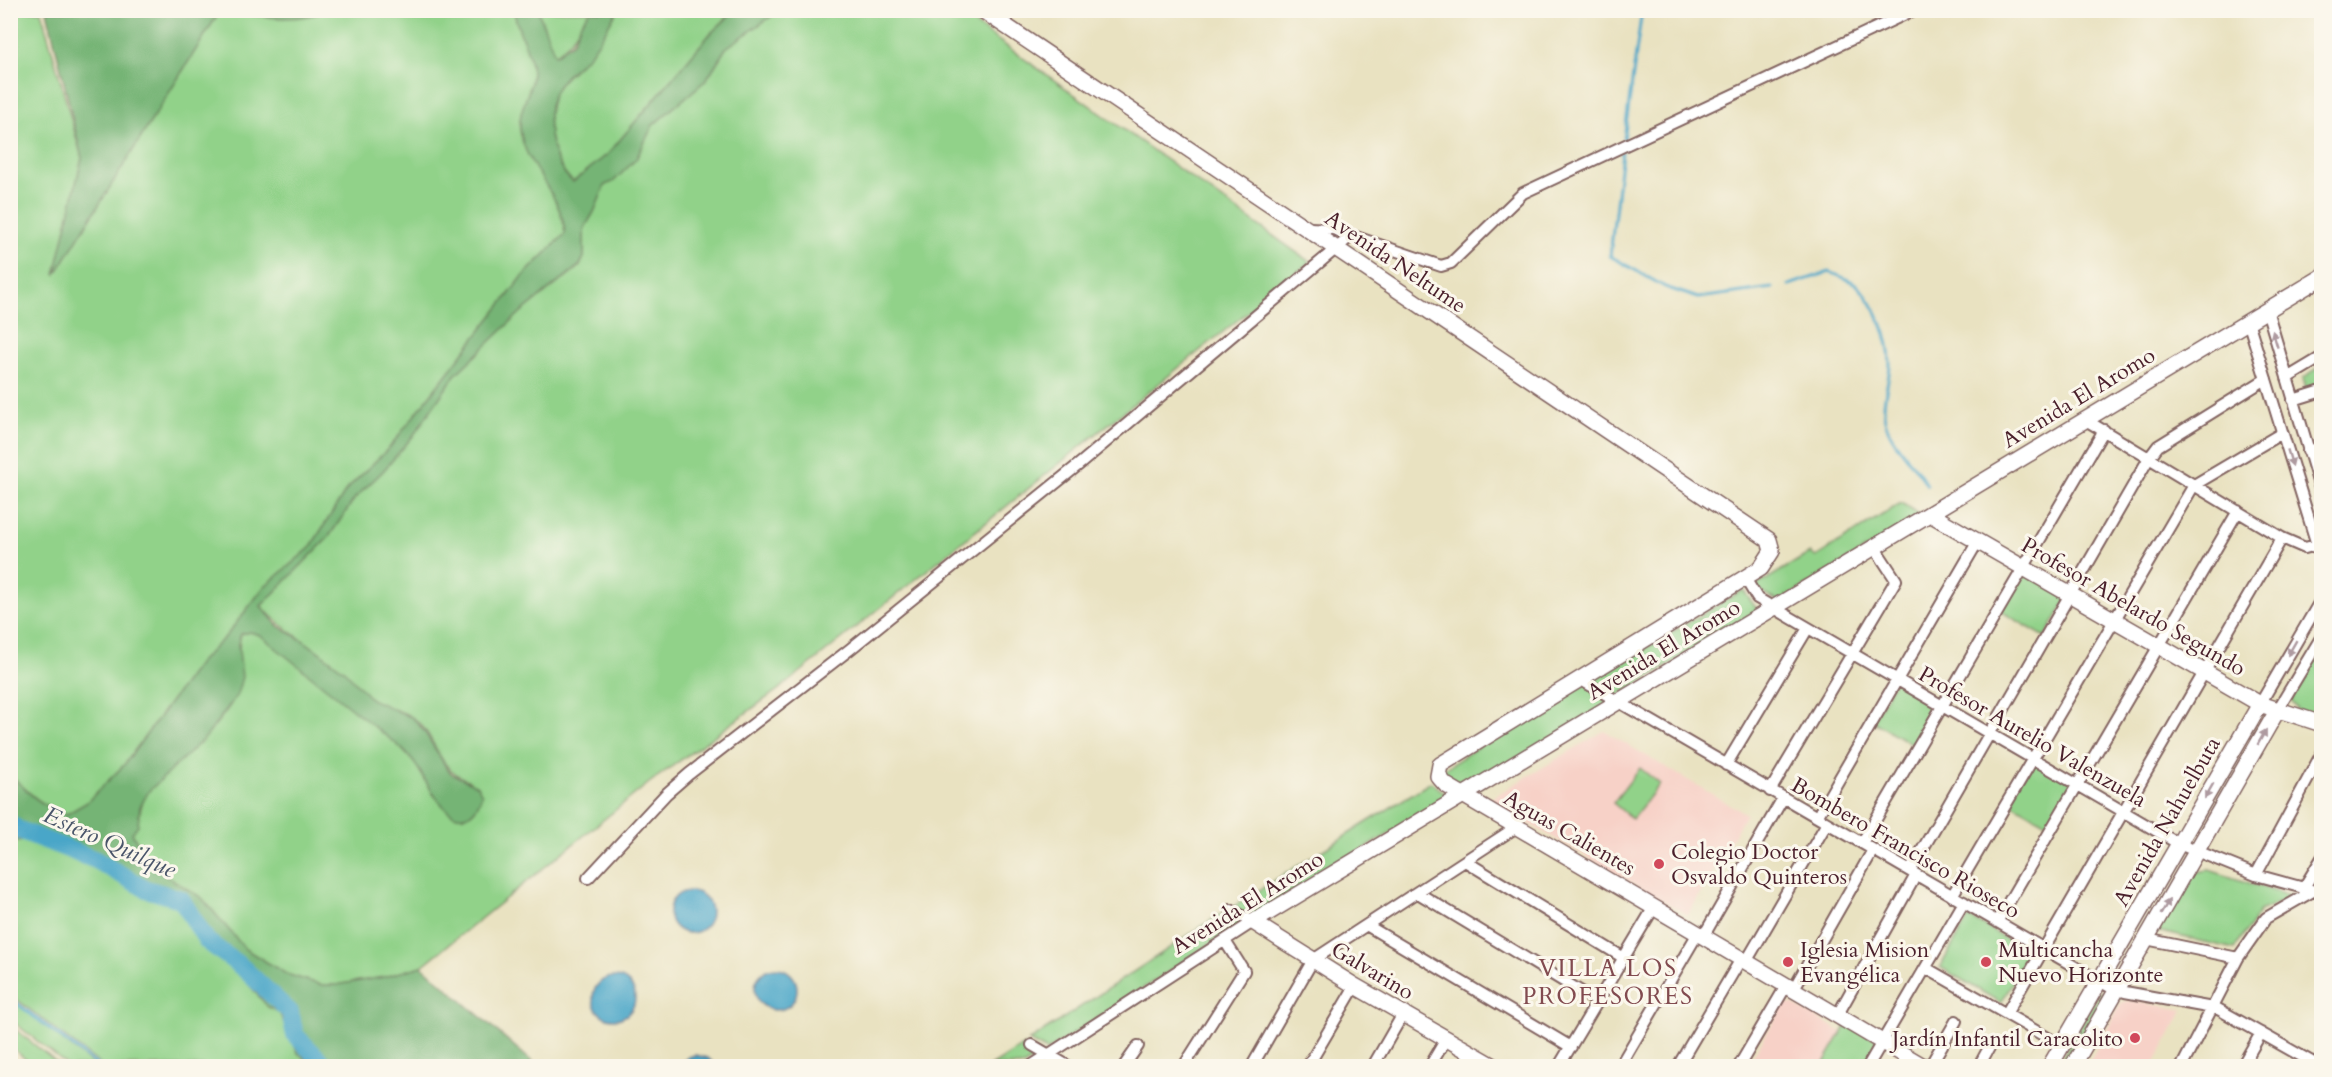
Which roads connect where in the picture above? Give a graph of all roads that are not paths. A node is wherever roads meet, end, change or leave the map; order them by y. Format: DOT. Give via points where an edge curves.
graph roads {
  1 [pos="982,10"];
  2 [pos="1914,10"];
  3 [pos="1309,228"];
  4 [pos="1351,236"];
  5 [pos="1338,248"];
  6 [pos="2322,277"];
  7 [pos="2267,310"];
  8 [pos="2248,321"];
  9 [pos="2322,357"];
  10 [pos="2287,378"];
  11 [pos="2266,379"];
  12 [pos="2322,391"];
  13 [pos="2293,400"];
  14 [pos="2084,418"];
  15 [pos="2104,430"];
  16 [pos="2282,433"];
  17 [pos="2322,447"];
  18 [pos="2308,451"];
  19 [pos="2149,458"];
  20 [pos="2194,485"];
  21 [pos="2322,495"];
  22 [pos="2238,511"];
  23 [pos="1930,514"];
  24 [pos="2282,538"];
  25 [pos="1978,542"];
  26 [pos="2316,544"];
  27 [pos="1875,548"];
  28 [pos="1770,557"];
  29 [pos="2322,561"];
  30 [pos="2022,567"];
  31 [pos="1745,578"];
  32 [pos="2070,594"];
  33 [pos="2322,598"];
  34 [pos="1776,609"];
  35 [pos="2114,620"];
  36 [pos="1808,628"];
  37 [pos="2322,636"];
  38 [pos="2159,646"];
  39 [pos="1852,653"];
  40 [pos="2205,672"];
  41 [pos="1896,679"];
  42 [pos="1581,680"];
  43 [pos="1617,702"];
  44 [pos="2260,704"];
  45 [pos="1940,705"];
  46 [pos="2277,711"];
  47 [pos="2322,724"];
  48 [pos="1989,734"];
  49 [pos="2322,753"];
  50 [pos="2032,759"];
  51 [pos="1726,765"];
  52 [pos="1443,782"];
  53 [pos="2077,785"];
  54 [pos="1770,791"];
  55 [pos="1465,796"];
  56 [pos="1784,798"];
  57 [pos="2124,812"];
  58 [pos="1822,820"];
  59 [pos="1515,828"];
  60 [pos="1862,843"];
  61 [pos="2179,844"];
  62 [pos="1873,850"];
  63 [pos="2196,853"];
  64 [pos="2322,858"];
  65 [pos="1465,861"];
  66 [pos="1913,873"];
  67 [pos="2256,875"];
  68 [pos="588,878"];
  69 [pos="2313,891"];
  70 [pos="1418,893"];
  71 [pos="1952,896"];
  72 [pos="1964,902"];
  73 [pos="1654,907"];
  74 [pos="1231,910"];
  75 [pos="1253,922"];
  76 [pos="1997,922"];
  77 [pos="1368,926"];
  78 [pos="1701,935"];
  79 [pos="2146,939"];
  80 [pos="1225,941"];
  81 [pos="2044,949"];
  82 [pos="1624,958"];
  83 [pos="2238,958"];
  84 [pos="1313,960"];
  85 [pos="1744,961"];
  86 [pos="1926,968"];
  87 [pos="2099,981"];
  88 [pos="1355,986"];
  89 [pos="1790,988"];
  90 [pos="2117,990"];
  91 [pos="1598,1002"];
  92 [pos="2214,1008"];
  93 [pos="1403,1014"];
  94 [pos="2006,1014"];
  95 [pos="1837,1016"];
  96 [pos="1956,1021"];
  97 [pos="2261,1033"];
  98 [pos="1446,1039"];
  99 [pos="1882,1043"];
  100 [pos="1991,1044"];
  101 [pos="1032,1045"];
  102 [pos="1138,1046"];
  103 [pos="2062,1046"];
  104 [pos="1571,1047"];
  105 [pos="1050,1056"];
  106 [pos="2305,1063"];
  107 [pos="1031,1066"];
  108 [pos="1066,1066"];
  109 [pos="1124,1066"];
  110 [pos="1184,1066"];
  111 [pos="1252,1066"];
  112 [pos="1308,1066"];
  113 [pos="1373,1066"];
  114 [pos="1430,1066"];
  115 [pos="1494,1066"];
  116 [pos="1559,1066"];
  117 [pos="1620,1066"];
  118 [pos="1678,1066"];
  119 [pos="1739,1066"];
  120 [pos="1869,1066"];
  121 [pos="1923,1066"];
  122 [pos="1930,1066"];
  123 [pos="1978,1066"];
  124 [pos="2050,1066"];
  125 [pos="2073,1066"];
  126 [pos="2182,1066"];
  127 [pos="2242,1066"];
  128 [pos="2319,1066"];
  1 -- 3 [label="street, Avenida Neltume"];
  2 -- 4 [label="street" via="1522,194 1450,263 1434,266"];
  3 -- 4 [label="street" via="1333,229"];
  3 -- 5 [label="street, Avenida Neltume"];
  4 -- 5 [label="street"];
  5 -- 28 [label="street, Avenida Neltume" via="1764,535 1771,545"];
  5 -- 68 [label="street" via="1082,462 688,774"];
  6 -- 7 [label="street, Avenida El Aromo"];
  7 -- 8 [label="street, Avenida El Aromo"];
  10 -- 7 [label="street, one-way"];
  8 -- 11 [label="street"];
  8 -- 14 [label="street, Avenida El Aromo"];
  9 -- 10 [label="street"];
  10 -- 13 [label="street"];
  11 -- 16 [label="street"];
  11 -- 19 [label="street" via="2158,446"];
  12 -- 13 [label="street"];
  13 -- 18 [label="street"];
  14 -- 15 [label="street"];
  14 -- 23 [label="street, Avenida El Aromo"];
  15 -- 19 [label="street"];
  15 -- 30 [label="street"];
  16 -- 20 [label="street"];
  16 -- 26 [label="street, one-way"];
  17 -- 18 [label="street"];
  18 -- 21 [label="street"];
  19 -- 20 [label="street"];
  19 -- 32 [label="street"];
  20 -- 22 [label="street"];
  20 -- 35 [label="street"];
  22 -- 24 [label="street"];
  22 -- 38 [label="street"];
  23 -- 25 [label="street, Profesor Abelardo Segundo"];
  23 -- 27 [label="street, Avenida El Aromo"];
  24 -- 26 [label="street" via="2305,548"];
  24 -- 40 [label="street"];
  25 -- 30 [label="street, Profesor Abelardo Segundo"];
  25 -- 41 [label="street"];
  26 -- 29 [label="street"];
  27 -- 34 [label="street, Avenida El Aromo"];
  27 -- 39 [label="street" via="1896,580"];
  28 -- 31 [label="street, Avenida El Aromo"];
  30 -- 32 [label="street, Profesor Abelardo Segundo"];
  30 -- 45 [label="street"];
  31 -- 34 [label="street, Profesor Aurelio Valenzuela" via="1757,598"];
  31 -- 42 [label="street, Avenida El Aromo"];
  32 -- 35 [label="street, Profesor Abelardo Segundo"];
  32 -- 48 [label="street"];
  33 -- 44 [label="street, Avenida Nahuelbuta, one-way"];
  34 -- 36 [label="street, Profesor Aurelio Valenzuela"];
  34 -- 43 [label="street, Avenida El Aromo"];
  35 -- 38 [label="street, Profesor Abelardo Segundo"];
  35 -- 50 [label="street"];
  36 -- 39 [label="street, Profesor Aurelio Valenzuela"];
  36 -- 51 [label="street"];
  37 -- 46 [label="street, Avenida Nahuelbuta"];
  38 -- 40 [label="street, Profesor Abelardo Segundo"];
  38 -- 53 [label="street"];
  39 -- 41 [label="street, Profesor Aurelio Valenzuela"];
  39 -- 54 [label="street"];
  40 -- 44 [label="street, Profesor Abelardo Segundo"];
  40 -- 57 [label="street"];
  41 -- 45 [label="street, Profesor Aurelio Valenzuela"];
  41 -- 58 [label="street"];
  42 -- 43 [label="street, Bombero Francisco Rioseco"];
  42 -- 52 [label="street, Avenida El Aromo" via="1443,762 1438,773"];
  43 -- 51 [label="street, Bombero Francisco Rioseco"];
  43 -- 55 [label="street, Avenida El Aromo"];
  44 -- 46 [label="street, Profesor Abelardo Segundo"];
  44 -- 61 [label="street, Avenida Nahuelbuta, one-way"];
  45 -- 48 [label="street, Profesor Aurelio Valenzuela"];
  45 -- 60 [label="street"];
  46 -- 47 [label="street, Profesor Abelardo Segundo"];
  63 -- 46 [label="street, Avenida Nahuelbuta, one-way"];
  48 -- 50 [label="street, Profesor Aurelio Valenzuela"];
  48 -- 66 [label="street"];
  49 -- 67 [label="street"];
  50 -- 53 [label="street, Profesor Aurelio Valenzuela"];
  50 -- 71 [label="street"];
  51 -- 54 [label="street, Bombero Francisco Rioseco"];
  52 -- 55 [label="street, Aguas Calientes"];
  53 -- 57 [label="street, Profesor Aurelio Valenzuela"];
  53 -- 76 [label="street"];
  54 -- 56 [label="street, Bombero Francisco Rioseco"];
  55 -- 59 [label="street, Aguas Calientes"];
  55 -- 75 [label="street, Avenida El Aromo"];
  56 -- 58 [label="street, Bombero Francisco Rioseco"];
  56 -- 78 [label="street"];
  57 -- 61 [label="street, Profesor Aurelio Valenzuela"];
  57 -- 81 [label="street"];
  58 -- 60 [label="street, Bombero Francisco Rioseco"];
  58 -- 85 [label="street"];
  59 -- 65 [label="street"];
  59 -- 73 [label="street, Aguas Calientes"];
  60 -- 62 [label="street, Bombero Francisco Rioseco"];
  61 -- 63 [label="street, Profesor Aurelio Valenzuela"];
  61 -- 87 [label="street, Avenida Nahuelbuta"];
  62 -- 66 [label="street, Bombero Francisco Rioseco"];
  62 -- 89 [label="street"];
  63 -- 67 [label="street, Profesor Aurelio Valenzuela"];
  79 -- 63 [label="street, Avenida Nahuelbuta, one-way"];
  64 -- 69 [label="street"];
  65 -- 70 [label="street"];
  65 -- 82 [label="street"];
  66 -- 71 [label="street, Bombero Francisco Rioseco"];
  66 -- 95 [label="street"];
  67 -- 69 [label="street, Profesor Aurelio Valenzuela"];
  69 -- 83 [label="street" via="2266,918"];
  70 -- 77 [label="street"];
  70 -- 91 [label="street"];
  71 -- 72 [label="street, Bombero Francisco Rioseco"];
  72 -- 76 [label="street, Bombero Francisco Rioseco"];
  72 -- 86 [label="street"];
  73 -- 78 [label="street, Aguas Calientes"];
  73 -- 82 [label="street"];
  74 -- 75 [label="street, Galvarino"];
  75 -- 80 [label="street, Avenida El Aromo"];
  75 -- 84 [label="street, Galvarino"];
  76 -- 81 [label="street, Bombero Francisco Rioseco"];
  77 -- 84 [label="street"];
  77 -- 104 [label="street"];
  78 -- 85 [label="street, Aguas Calientes"];
  78 -- 117 [label="street"];
  79 -- 83 [label="street"];
  79 -- 90 [label="street, Avenida Nahuelbuta"];
  80 -- 105 [label="street, Avenida El Aromo"];
  80 -- 110 [label="street" via="1244,971"];
  81 -- 87 [label="street, Bombero Francisco Rioseco"];
  81 -- 94 [label="street"];
  82 -- 91 [label="street"];
  83 -- 92 [label="street"];
  84 -- 88 [label="street, Galvarino"];
  84 -- 111 [label="street"];
  85 -- 89 [label="street, Aguas Calientes"];
  85 -- 118 [label="street"];
  86 -- 94 [label="street"];
  86 -- 99 [label="street"];
  87 -- 90 [label="street, Bombero Francisco Rioseco"];
  87 -- 103 [label="street, Avenida Nahuelbuta"];
  88 -- 93 [label="street, Galvarino"];
  88 -- 112 [label="street"];
  89 -- 95 [label="street, Aguas Calientes"];
  89 -- 119 [label="street"];
  90 -- 92 [label="street, Bombero Francisco Rioseco"];
  90 -- 125 [label="street, Avenida Nahuelbuta"];
  91 -- 104 [label="street"];
  92 -- 97 [label="street, Bombero Francisco Rioseco"];
  92 -- 126 [label="street"];
  93 -- 98 [label="street, Galvarino"];
  93 -- 113 [label="street"];
  94 -- 103 [label="street"];
  95 -- 99 [label="street, Aguas Calientes"];
  96 -- 122 [label="street"];
  97 -- 106 [label="street, Bombero Francisco Rioseco"];
  97 -- 127 [label="street"];
  98 -- 114 [label="street"];
  98 -- 115 [label="street, Galvarino"];
  99 -- 120 [label="street"];
  99 -- 121 [label="street, Aguas Calientes"];
  100 -- 123 [label="street"];
  101 -- 105 [label="street"];
  102 -- 109 [label="street"];
  103 -- 124 [label="street, Avenida Nahuelbuta"];
  104 -- 116 [label="street"];
  105 -- 107 [label="street, Avenida El Aromo"];
  105 -- 108 [label="street"];
  106 -- 128 [label="street, Bombero Francisco Rioseco"];
}
